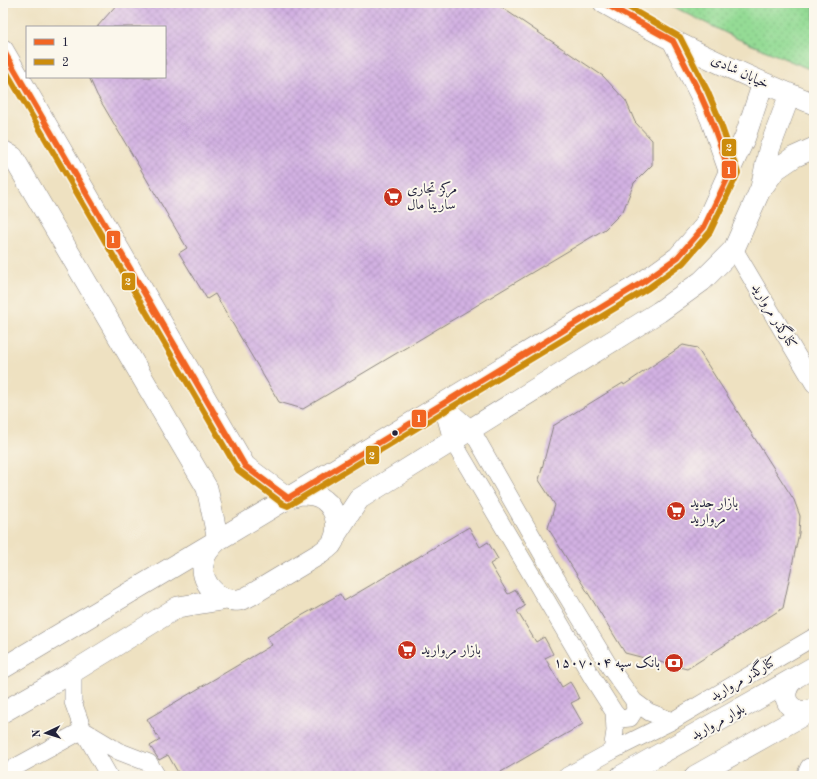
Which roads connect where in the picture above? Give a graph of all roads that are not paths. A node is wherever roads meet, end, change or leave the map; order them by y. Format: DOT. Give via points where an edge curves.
graph roads {
  1 [pos="604,3"];
  2 [pos="673,41"];
  3 [pos="3,50"];
  4 [pos="763,83"];
  5 [pos="790,94"];
  6 [pos="814,104"];
  7 [pos="745,137"];
  8 [pos="814,148"];
  9 [pos="769,150"];
  10 [pos="3,151"];
  11 [pos="730,173"];
  12 [pos="761,188"];
  13 [pos="734,248"];
  14 [pos="814,384"];
  15 [pos="442,404"];
  16 [pos="471,429"];
  17 [pos="452,440"];
  18 [pos="288,498"];
  19 [pos="336,534"];
  20 [pos="218,540"];
  21 [pos="227,599"];
  22 [pos="814,637"];
  23 [pos="814,667"];
  24 [pos="3,668"];
  25 [pos="72,672"];
  26 [pos="795,678"];
  27 [pos="634,701"];
  28 [pos="813,709"];
  29 [pos="3,712"];
  30 [pos="614,712"];
  31 [pos="672,721"];
  32 [pos="83,730"];
  33 [pos="612,751"];
  34 [pos="3,774"];
  35 [pos="109,776"];
  36 [pos="157,776"];
  37 [pos="567,776"];
  38 [pos="621,776"];
  39 [pos="695,776"];
  1 -- 2 [label="street, خیابان شادی"];
  2 -- 4 [label="street, خیابان شادی"];
  2 -- 11 [label="street" via="711,119"];
  3 -- 18 [label="street" via="245,466"];
  4 -- 5 [label="street, خیابان شادی"];
  4 -- 7 [label="street"];
  5 -- 6 [label="street, خیابان شادی"];
  5 -- 9 [label="street"];
  7 -- 9 [label="street" via="757,136 767,144"];
  7 -- 11 [label="street"];
  8 -- 12 [label="street" via="776,170"];
  9 -- 12 [label="street"];
  10 -- 20 [label="street" via="13,157 207,488"];
  11 -- 15 [label="street" via="704,227 678,257 643,282"];
  12 -- 13 [label="street"];
  13 -- 14 [label="street, کنارگذر مروارید"];
  13 -- 16 [label="street" via="702,281 659,312"];
  15 -- 16 [label="street"];
  15 -- 17 [label="street"];
  15 -- 18 [label="street"];
  16 -- 17 [label="street"];
  16 -- 27 [label="street" via="556,578 611,669"];
  17 -- 19 [label="street" via="359,499"];
  17 -- 30 [label="street"];
  18 -- 19 [label="street" via="300,494 313,494 324,499 337,521"];
  18 -- 20 [label="street"];
  19 -- 21 [label="street" via="331,545 321,553 251,596 239,600"];
  20 -- 21 [label="street" via="209,548 203,572 207,584 216,594"];
  20 -- 24 [label="street"];
  21 -- 25 [label="street" via="178,607"];
  22 -- 31 [label="street, کنارگذر مروارید"];
  23 -- 26 [label="street, بلوار مروارید"];
  25 -- 29 [label="street"];
  25 -- 32 [label="street" via="73,702"];
  26 -- 28 [label="street" via="789,682 786,689 785,696 788,702 792,708 799,711"];
  26 -- 38 [label="street, بلوار مروارید"];
  27 -- 30 [label="street" via="636,710 630,718 620,718"];
  27 -- 31 [label="street" via="649,712"];
  28 -- 39 [label="street"];
  30 -- 33 [label="street" via="615,732"];
  31 -- 33 [label="street, کنارگذر مروارید"];
  32 -- 34 [label="street"];
  32 -- 35 [label="street"];
  32 -- 36 [label="street" via="118,751 149,763"];
  33 -- 37 [label="street, کنارگذر مروارید"];
}
